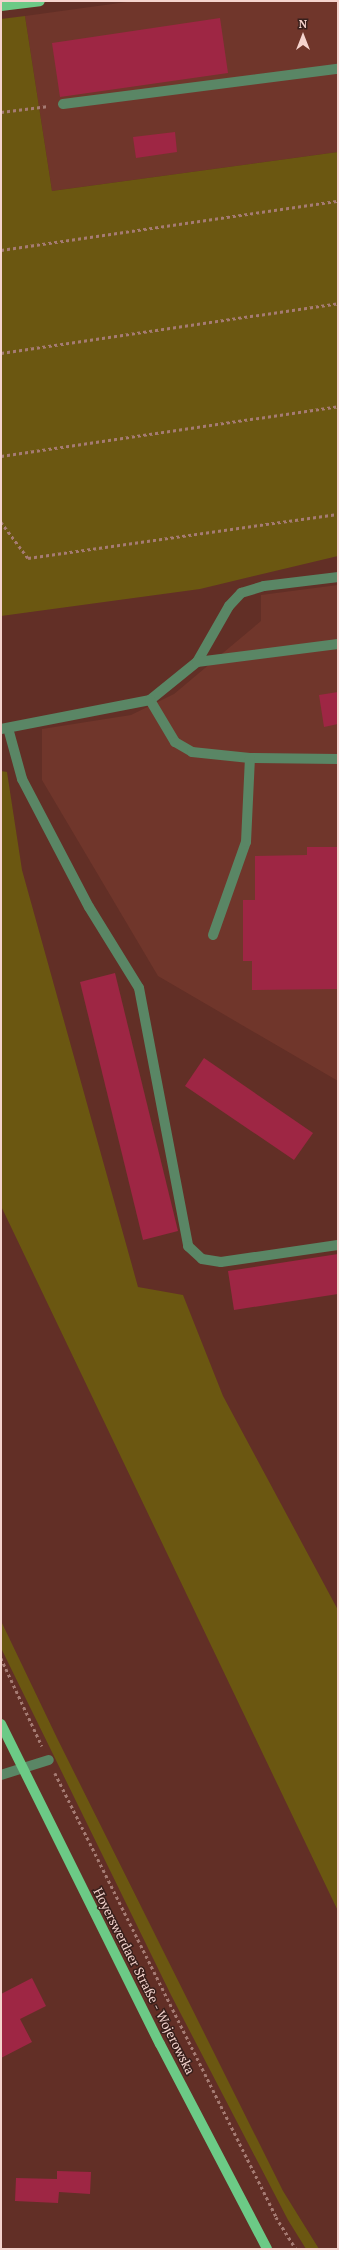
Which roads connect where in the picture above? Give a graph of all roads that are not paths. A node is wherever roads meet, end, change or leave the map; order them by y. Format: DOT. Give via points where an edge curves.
graph roads {
  1 [pos="40,1"];
  2 [pos="1,6"];
  3 [pos="338,69"];
  4 [pos="63,104"];
  5 [pos="338,577"];
  6 [pos="338,644"];
  7 [pos="197,662"];
  8 [pos="150,700"];
  9 [pos="4,729"];
  10 [pos="250,758"];
  11 [pos="338,759"];
  12 [pos="213,934"];
  13 [pos="338,1245"];
  14 [pos="1,1724"];
  15 [pos="49,1760"];
  16 [pos="22,1768"];
  17 [pos="1,1775"];
  18 [pos="267,2249"];
  1 -- 2 [label="main road"];
  3 -- 4 [label="street"];
  5 -- 7 [label="street" via="264,586 241,592 229,606"];
  6 -- 7 [label="street"];
  7 -- 8 [label="street"];
  8 -- 9 [label="street"];
  8 -- 10 [label="street" via="175,742 192,752"];
  9 -- 13 [label="street" via="22,779 89,907 139,988 188,1246 202,1259 221,1262"];
  10 -- 11 [label="street"];
  10 -- 12 [label="street" via="246,842"];
  14 -- 16 [label="main road, Hoyerswerdaer Straße - Wojerowska"];
  15 -- 16 [label="street"];
  16 -- 17 [label="street"];
  16 -- 18 [label="main road, Hoyerswerdaer Straße - Wojerowska"];
}
